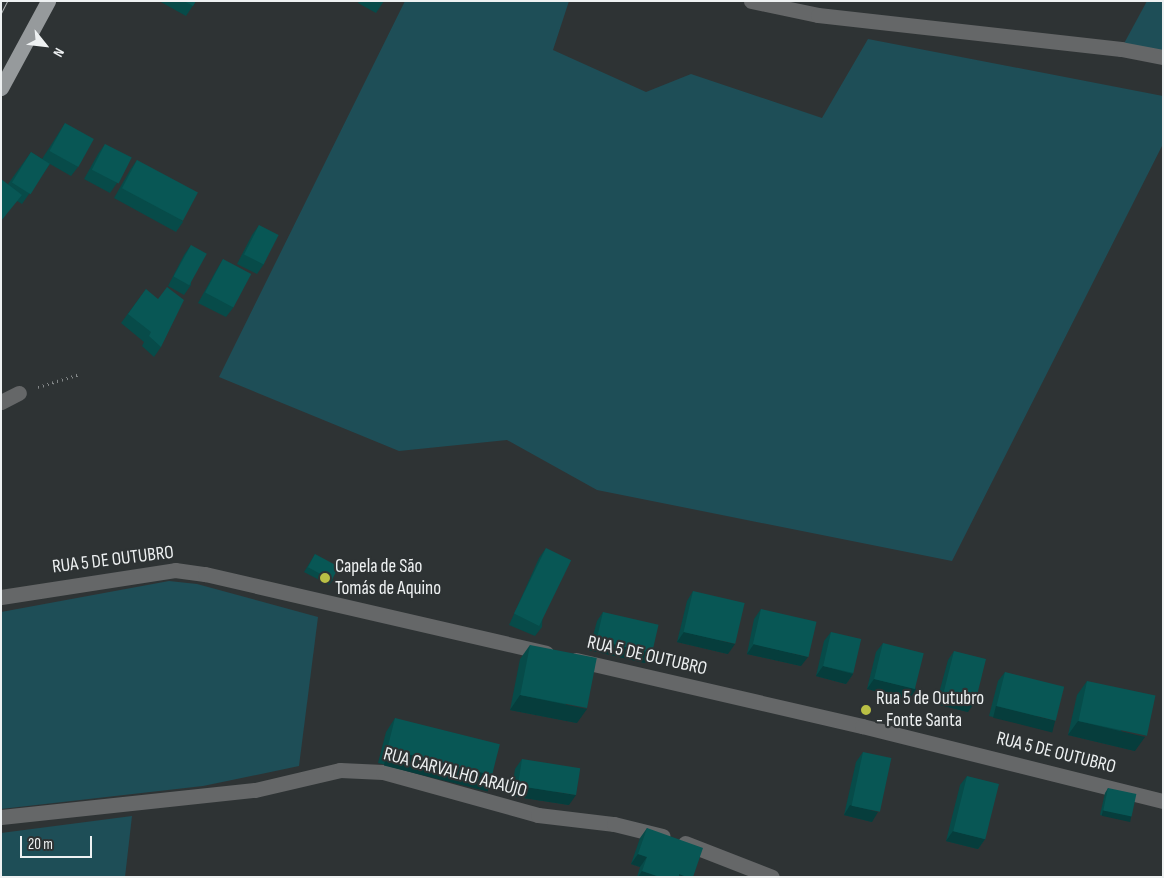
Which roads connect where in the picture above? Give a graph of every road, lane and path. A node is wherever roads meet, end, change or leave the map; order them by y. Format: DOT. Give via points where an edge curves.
graph roads {
  1 [pos="48,1"];
  2 [pos="751,1"];
  3 [pos="1163,57"];
  4 [pos="1,88"];
  5 [pos="80,374"];
  6 [pos="1,389"];
  7 [pos="19,393"];
  8 [pos="1,402"];
  9 [pos="1,597"];
  10 [pos="1163,801"];
  11 [pos="1,817"];
  12 [pos="772,877"];
  1 -- 4 [label="main road"];
  2 -- 3 [label="street" via="818,15 1121,49"];
  5 -- 7 [label="path"];
  6 -- 7 [label="street"];
  7 -- 8 [label="street"];
  9 -- 10 [label="street, RUA 5 DE OUTUBRO" via="135,574 176,570 205,574 862,726"];
  11 -- 12 [label="street, RUA CARVALHO ARAÚJO" via="255,790 340,770 382,772 538,815 614,824 670,838"];
}
